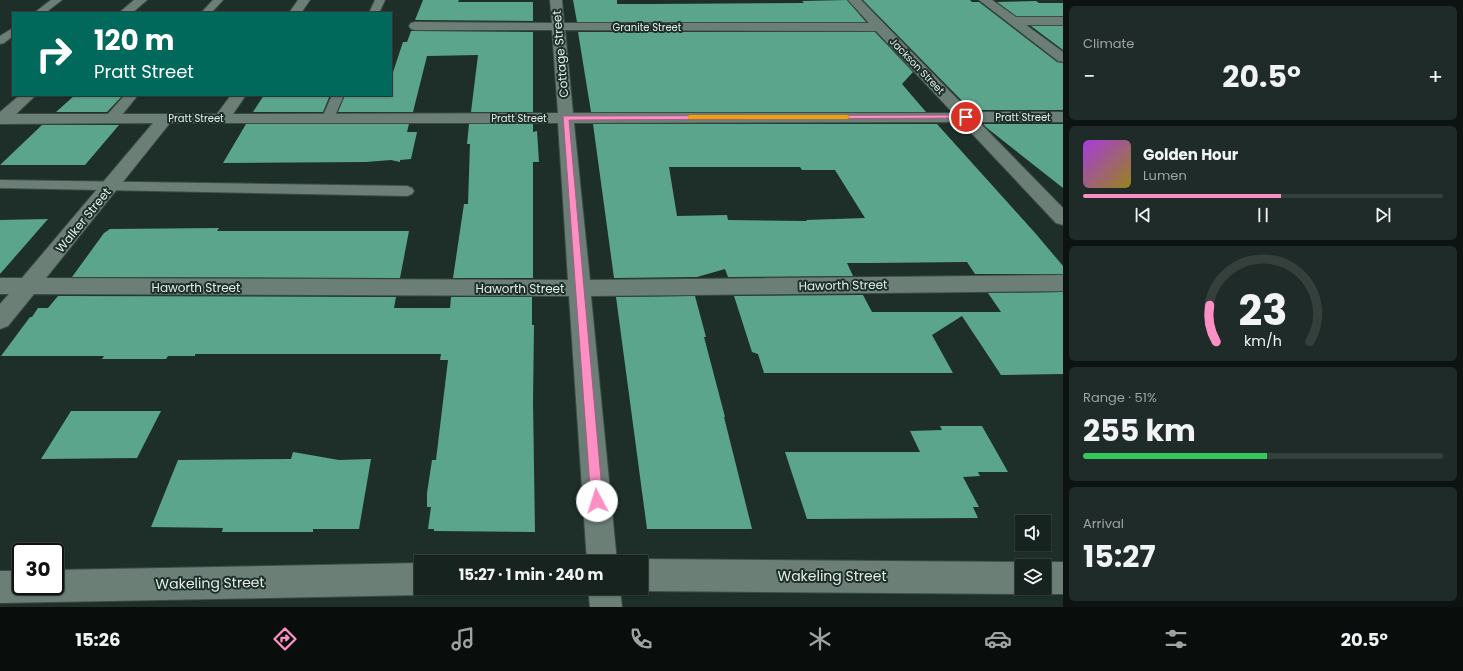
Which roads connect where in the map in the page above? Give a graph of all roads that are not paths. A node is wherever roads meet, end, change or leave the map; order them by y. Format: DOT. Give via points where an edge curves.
graph roads {
  1 [pos="57,0"];
  2 [pos="141,0"];
  3 [pos="218,0"];
  4 [pos="304,0"];
  5 [pos="380,0"];
  6 [pos="556,0"];
  7 [pos="854,0"];
  8 [pos="985,0"];
  9 [pos="40,12"];
  10 [pos="126,12"];
  11 [pos="207,12"];
  12 [pos="296,12"];
  13 [pos="374,12"];
  14 [pos="1013,21"];
  15 [pos="1063,21"];
  16 [pos="415,26"];
  17 [pos="558,27"];
  18 [pos="880,27"];
  19 [pos="12,33"];
  20 [pos="0,41"];
  21 [pos="1063,58"];
  22 [pos="28,96"];
  23 [pos="131,96"];
  24 [pos="238,96"];
  25 [pos="338,96"];
  26 [pos="966,117"];
  27 [pos="1063,117"];
  28 [pos="112,118"];
  29 [pos="166,118"];
  30 [pos="222,118"];
  31 [pos="328,118"];
  32 [pos="566,118"];
  33 [pos="1,119"];
  34 [pos="0,184"];
  35 [pos="110,186"];
  36 [pos="407,191"];
  37 [pos="1063,219"];
  38 [pos="1063,283"];
  39 [pos="0,286"];
  40 [pos="29,286"];
  41 [pos="580,288"];
  42 [pos="0,320"];
  43 [pos="601,555"];
  44 [pos="648,575"];
  45 [pos="1015,578"];
  46 [pos="1051,578"];
  47 [pos="1063,578"];
  48 [pos="414,579"];
  49 [pos="0,587"];
  50 [pos="605,595"];
  51 [pos="606,607"];
  1 -- 9 [label="lane"];
  2 -- 10 [label="street"];
  3 -- 11 [label="lane"];
  4 -- 12 [label="street"];
  5 -- 13 [label="lane"];
  6 -- 17 [label="street, Cottage Street"];
  7 -- 18 [label="street, Jackson Street"];
  8 -- 14 [label="street"];
  14 -- 15 [label="street"];
  14 -- 21 [label="street"];
  16 -- 17 [label="street, Granite Street"];
  17 -- 18 [label="street, Granite Street"];
  17 -- 32 [label="street, Cottage Street"];
  18 -- 26 [label="street, Jackson Street"];
  19 -- 20 [label="lane"];
  22 -- 33 [label="street"];
  23 -- 28 [label="lane"];
  24 -- 30 [label="street"];
  25 -- 31 [label="lane"];
  26 -- 27 [label="street, Pratt Street"];
  26 -- 32 [label="street, Pratt Street"];
  26 -- 37 [label="street, Jackson Street"];
  28 -- 29 [label="street, Pratt Street"];
  28 -- 33 [label="street, Pratt Street"];
  29 -- 30 [label="street, Pratt Street"];
  29 -- 35 [label="street, Walker Street"];
  30 -- 31 [label="street, Pratt Street"];
  31 -- 32 [label="street, Pratt Street"];
  32 -- 41 [label="street, Cottage Street"];
  34 -- 35 [label="lane"];
  35 -- 36 [label="lane"];
  35 -- 40 [label="street, Walker Street"];
  38 -- 41 [label="street, Haworth Street"];
  39 -- 40 [label="street, Haworth Street"];
  40 -- 41 [label="street, Haworth Street"];
  40 -- 42 [label="street, Walker Street"];
  41 -- 43 [label="street, Cottage Street"];
  44 -- 45 [label="street, Wakeling Street"];
  46 -- 47 [label="street"];
  48 -- 49 [label="street, Wakeling Street"];
  50 -- 51 [label="street"];
}
